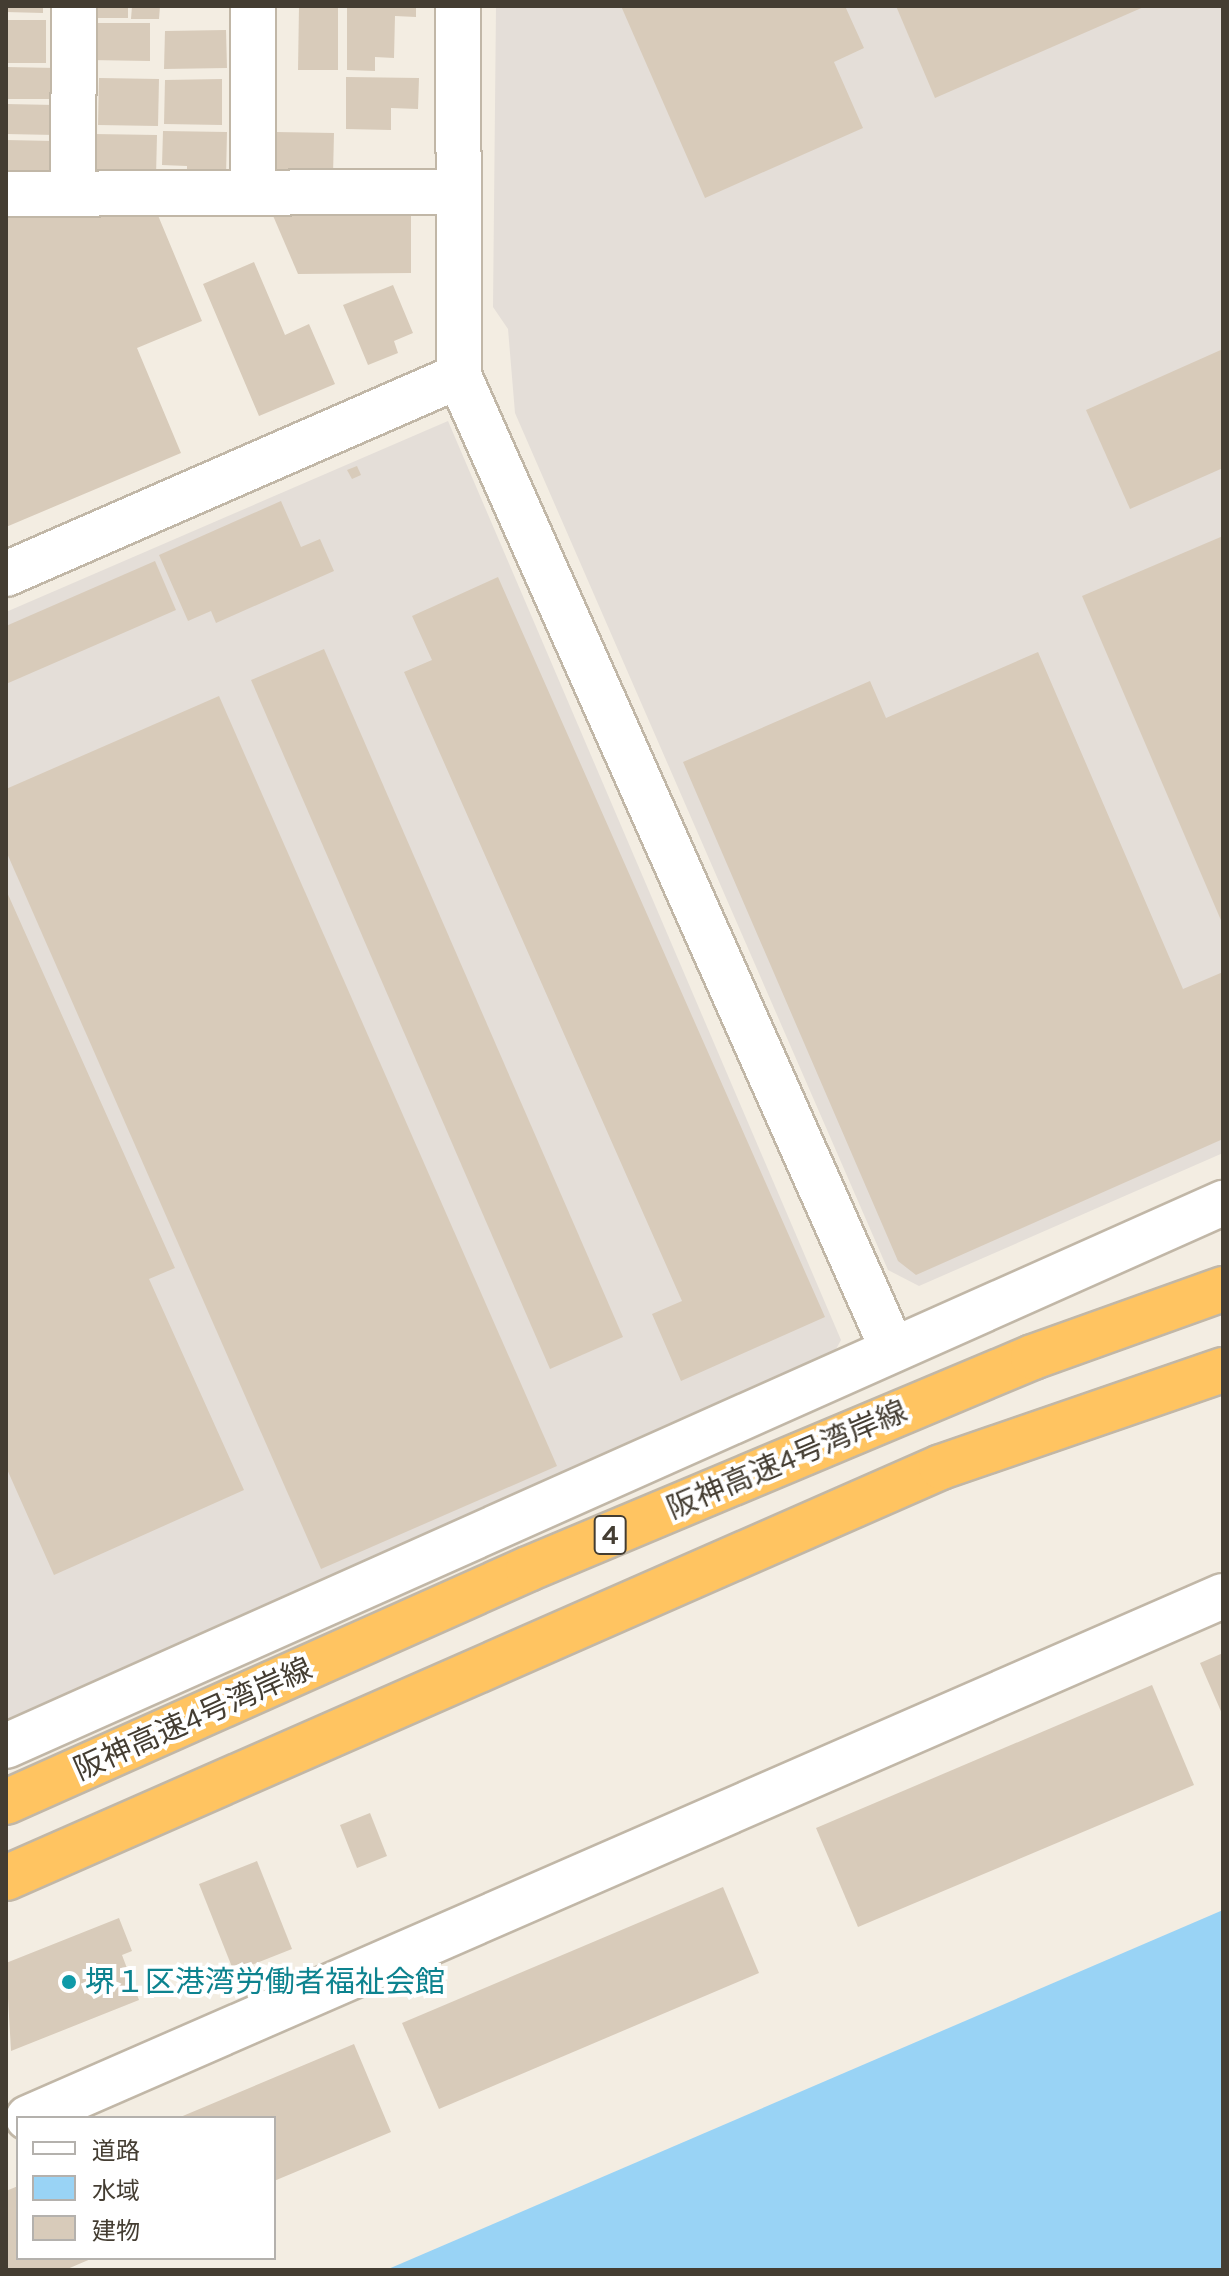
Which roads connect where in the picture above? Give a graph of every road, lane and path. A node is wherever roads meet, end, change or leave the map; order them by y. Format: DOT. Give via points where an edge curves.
graph roads {
  1 [pos="74,6"];
  2 [pos="253,6"];
  3 [pos="458,6"];
  4 [pos="459,192"];
  5 [pos="253,193"];
  6 [pos="6,194"];
  7 [pos="73,194"];
  8 [pos="459,376"];
  9 [pos="6,574"];
  10 [pos="1223,1203"];
  11 [pos="1223,1289"];
  12 [pos="891,1346"];
  13 [pos="1223,1370"];
  14 [pos="1223,1596"];
  15 [pos="6,1746"];
  16 [pos="6,1802"];
  17 [pos="6,1878"];
  18 [pos="33,2116"];
  1 -- 7 [label="street"];
  2 -- 5 [label="street"];
  3 -- 4 [label="street"];
  4 -- 5 [label="street"];
  4 -- 8 [label="street"];
  5 -- 7 [label="street"];
  6 -- 7 [label="street"];
  8 -- 9 [label="street"];
  8 -- 12 [label="street"];
  10 -- 12 [label="street"];
  11 -- 16 [label="highway, 阪神高速4号湾岸線 / 4" via="1033,1357 528,1569"];
  12 -- 15 [label="street" via="851,1373"];
  13 -- 17 [label="highway, 4" via="941,1467"];
  14 -- 18 [label="street"];
}
